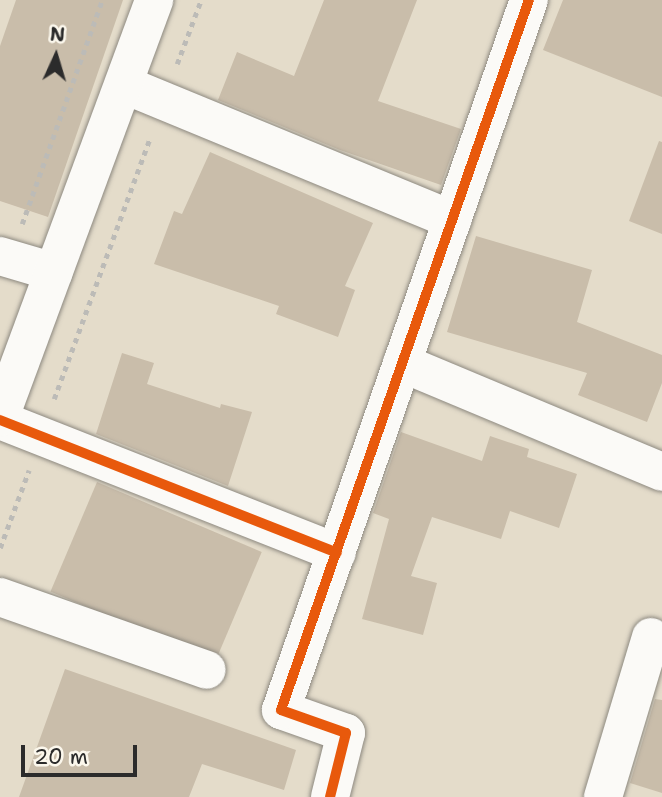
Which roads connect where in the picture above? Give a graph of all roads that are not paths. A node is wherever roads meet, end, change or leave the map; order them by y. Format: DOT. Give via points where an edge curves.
graph roads {
  1 [pos="154,0"];
  2 [pos="529,0"];
  3 [pos="125,85"];
  4 [pos="452,220"];
  5 [pos="5,257"];
  6 [pos="54,272"];
  7 [pos="402,363"];
  8 [pos="0,419"];
  9 [pos="662,472"];
  10 [pos="337,553"];
  11 [pos="0,597"];
  12 [pos="651,637"];
  13 [pos="207,670"];
  14 [pos="330,797"];
  15 [pos="603,797"];
  1 -- 3 [label="street"];
  2 -- 4 [label="street"];
  3 -- 4 [label="street"];
  3 -- 6 [label="street"];
  4 -- 7 [label="street"];
  5 -- 6 [label="street"];
  6 -- 8 [label="street"];
  7 -- 9 [label="street"];
  7 -- 10 [label="street"];
  8 -- 10 [label="street"];
  10 -- 14 [label="street" via="281,710 346,733"];
  11 -- 13 [label="street"];
  12 -- 15 [label="street"];
}
